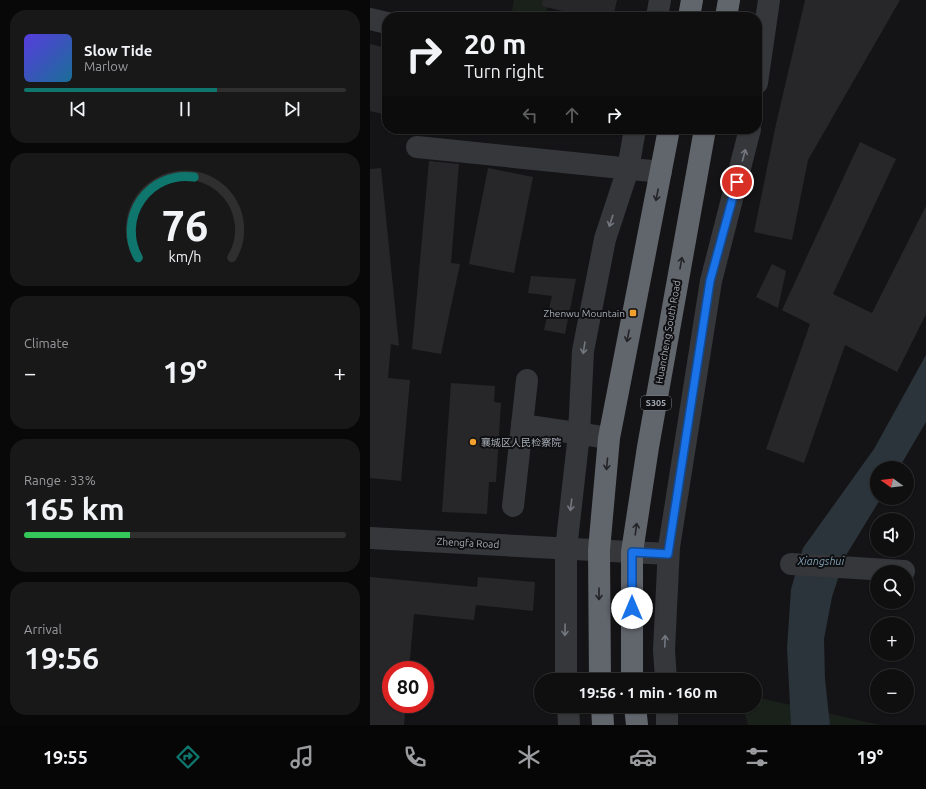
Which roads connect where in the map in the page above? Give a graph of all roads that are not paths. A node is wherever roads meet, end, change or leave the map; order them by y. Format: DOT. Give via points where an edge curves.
graph roads {
  1 [pos="660,0"];
  2 [pos="692,0"];
  3 [pos="729,0"];
  4 [pos="769,0"];
  5 [pos="658,12"];
  6 [pos="690,12"];
  7 [pos="727,12"];
  8 [pos="370,19"];
  9 [pos="382,22"];
  10 [pos="762,48"];
  11 [pos="634,134"];
  12 [pos="668,134"];
  13 [pos="705,134"];
  14 [pos="749,134"];
  15 [pos="417,147"];
  16 [pos="628,169"];
  17 [pos="661,172"];
  18 [pos="527,380"];
  19 [pos="522,425"];
  20 [pos="579,434"];
  21 [pos="609,438"];
  22 [pos="513,506"];
  23 [pos="370,538"];
  24 [pos="566,549"];
  25 [pos="599,550"];
  26 [pos="632,552"];
  27 [pos="668,554"];
  28 [pos="791,564"];
  29 [pos="870,569"];
  30 [pos="566,673"];
  31 [pos="600,673"];
  32 [pos="632,673"];
  33 [pos="666,673"];
  34 [pos="568,713"];
  35 [pos="602,713"];
  36 [pos="636,713"];
  37 [pos="667,713"];
  38 [pos="569,725"];
  39 [pos="603,725"];
  40 [pos="637,725"];
  41 [pos="667,725"];
  1 -- 5 [label="street"];
  2 -- 6 [label="highway"];
  3 -- 7 [label="highway"];
  4 -- 10 [label="street"];
  8 -- 9 [label="street"];
  11 -- 16 [label="street"];
  12 -- 17 [label="highway"];
  26 -- 13 [label="highway, Huancheng South Road / S305, one-way" via="648,447"];
  27 -- 14 [label="street, one-way" via="710,281"];
  15 -- 16 [label="street"];
  16 -- 17 [label="street"];
  16 -- 20 [label="street, one-way" via="605,239 583,351"];
  17 -- 21 [label="highway, one-way"];
  18 -- 19 [label="street"];
  19 -- 20 [label="street"];
  19 -- 22 [label="street"];
  20 -- 21 [label="street"];
  20 -- 24 [label="street, one-way"];
  21 -- 25 [label="highway, one-way"];
  23 -- 24 [label="street, Zhengfa Road"];
  24 -- 25 [label="street, Zhengfa Road"];
  24 -- 30 [label="street, one-way"];
  25 -- 26 [label="street, Zhengfa Road"];
  25 -- 31 [label="highway, one-way"];
  26 -- 27 [label="street, Zhengfa Road"];
  26 -- 32 [label="highway, Huancheng South Road / S305"];
  33 -- 27 [label="street, one-way" via="664,650"];
  28 -- 29 [label="street"];
  34 -- 38 [label="street"];
  35 -- 39 [label="highway"];
  36 -- 40 [label="highway"];
  37 -- 41 [label="street"];
}
